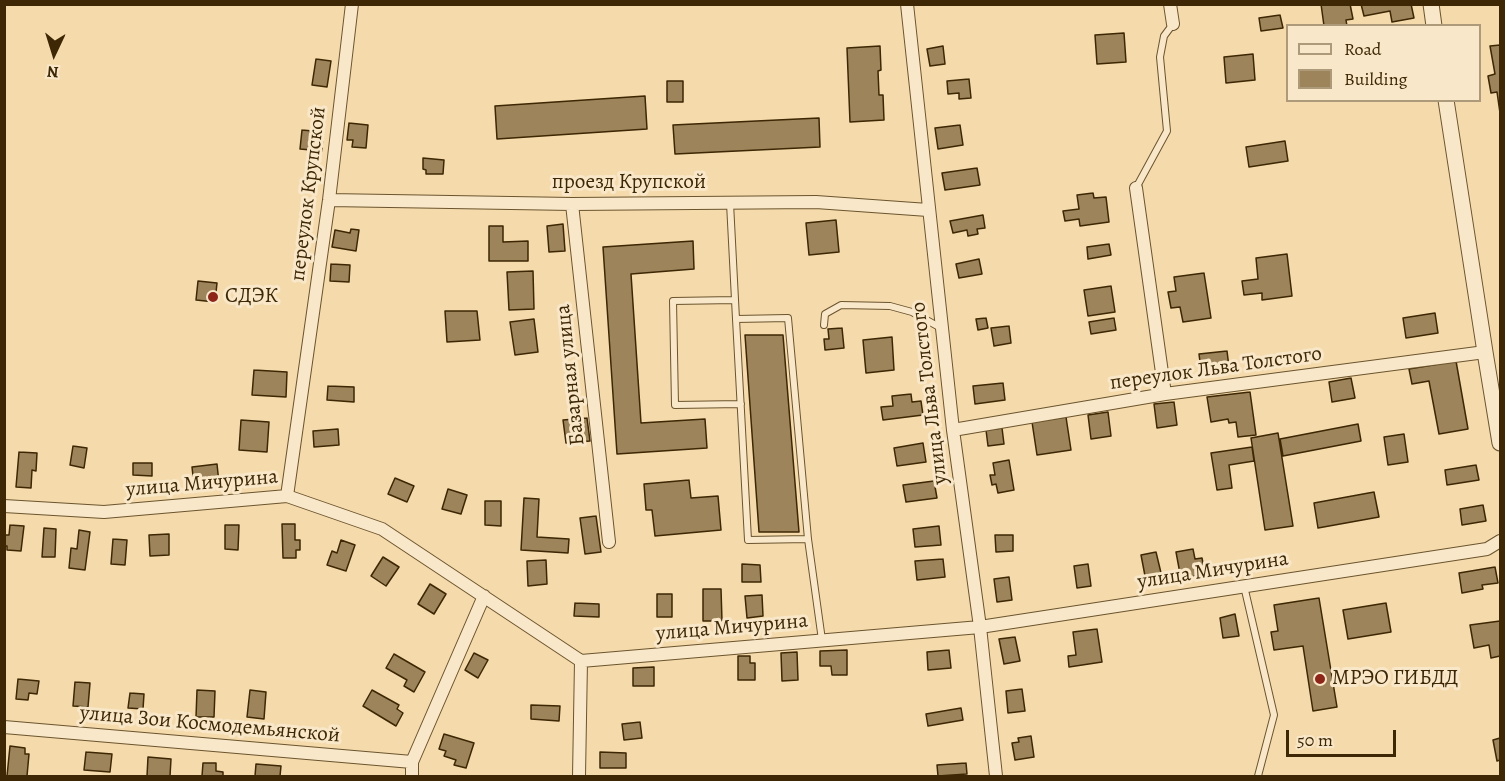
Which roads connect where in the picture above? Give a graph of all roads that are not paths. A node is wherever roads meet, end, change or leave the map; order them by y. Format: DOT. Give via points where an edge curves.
graph roads {
  1 [pos="352,4"];
  2 [pos="907,4"];
  3 [pos="1170,4"];
  4 [pos="1431,4"];
  5 [pos="1173,24"];
  6 [pos="1434,24"];
  7 [pos="1446,102"];
  8 [pos="1136,188"];
  9 [pos="329,200"];
  10 [pos="730,202"];
  11 [pos="572,204"];
  12 [pos="928,210"];
  13 [pos="735,300"];
  14 [pos="736,319"];
  15 [pos="824,325"];
  16 [pos="942,329"];
  17 [pos="1485,352"];
  18 [pos="1165,394"];
  19 [pos="741,404"];
  20 [pos="953,430"];
  21 [pos="1500,443"];
  22 [pos="287,496"];
  23 [pos="4,506"];
  24 [pos="808,540"];
  25 [pos="1500,541"];
  26 [pos="609,542"];
  27 [pos="1244,586"];
  28 [pos="484,596"];
  29 [pos="980,627"];
  30 [pos="822,640"];
  31 [pos="581,661"];
  32 [pos="4,727"];
  33 [pos="412,762"];
  34 [pos="412,777"];
  35 [pos="579,777"];
  36 [pos="996,777"];
  37 [pos="1258,777"];
  1 -- 9 [label="street, переулок Крупской"];
  2 -- 12 [label="street, улица Льва Толстого"];
  3 -- 5 [label="street"];
  4 -- 6 [label="street"];
  5 -- 8 [label="lane" via="1164,36 1160,57 1167,131"];
  7 -- 17 [label="street"];
  8 -- 18 [label="street"];
  9 -- 11 [label="street, проезд Крупской"];
  9 -- 22 [label="street, переулок Крупской"];
  10 -- 11 [label="street, проезд Крупской"];
  10 -- 12 [label="street, проезд Крупской" via="816,202"];
  10 -- 13 [label="lane"];
  11 -- 26 [label="street, Базарная улица"];
  12 -- 16 [label="street, улица Льва Толстого"];
  13 -- 14 [label="lane"];
  13 -- 19 [label="lane" via="673,301 675,405"];
  14 -- 19 [label="lane"];
  14 -- 24 [label="lane" via="788,318"];
  15 -- 16 [label="lane" via="825,314 841,305 890,306 912,312"];
  16 -- 20 [label="street, улица Льва Толстого"];
  17 -- 18 [label="street, переулок Льва Толстого"];
  17 -- 21 [label="street"];
  18 -- 20 [label="street, переулок Льва Толстого"];
  19 -- 24 [label="lane" via="748,540"];
  20 -- 29 [label="street, улица Льва Толстого"];
  22 -- 23 [label="street, улица Мичурина" via="104,512"];
  22 -- 28 [label="street, улица Мичурина" via="382,529"];
  24 -- 30 [label="lane"];
  25 -- 27 [label="street, улица Мичурина" via="1487,549"];
  27 -- 29 [label="street, улица Мичурина"];
  27 -- 37 [label="lane" via="1274,715"];
  28 -- 31 [label="street, улица Мичурина"];
  28 -- 33 [label="street"];
  29 -- 30 [label="street, улица Мичурина"];
  29 -- 36 [label="street, улица Льва Толстого"];
  30 -- 31 [label="street, улица Мичурина"];
  31 -- 35 [label="street"];
  32 -- 33 [label="street, улица Зои Космодемьянской"];
  33 -- 34 [label="street"];
}
